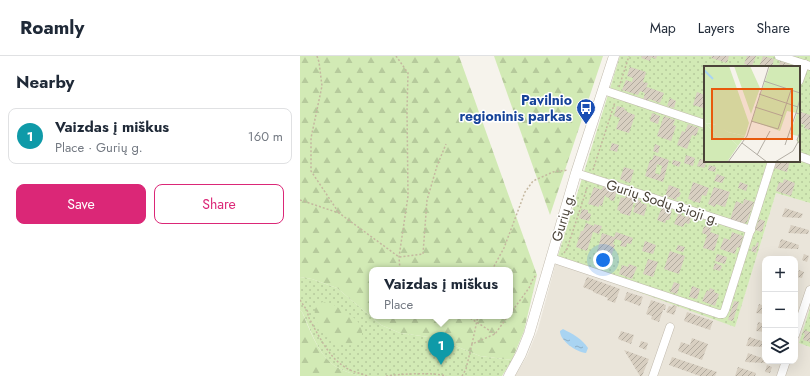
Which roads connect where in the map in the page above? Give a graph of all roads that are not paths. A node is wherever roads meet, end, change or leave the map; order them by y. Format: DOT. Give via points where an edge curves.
graph roads {
  1 [pos="614,56"];
  2 [pos="779,56"];
  3 [pos="807,65"];
  4 [pos="800,79"];
  5 [pos="603,90"];
  6 [pos="704,124"];
  7 [pos="800,156"];
  8 [pos="810,160"];
  9 [pos="772,162"];
  10 [pos="577,171"];
  11 [pos="751,230"];
  12 [pos="555,259"];
  13 [pos="810,290"];
  14 [pos="670,327"];
  15 [pos="797,328"];
  16 [pos="785,364"];
  17 [pos="509,376"];
  18 [pos="653,376"];
  19 [pos="781,376"];
  1 -- 5 [label="street, Gurių g."];
  2 -- 3 [label="street"];
  3 -- 4 [label="street"];
  5 -- 6 [label="street"];
  5 -- 10 [label="street, Gurių g."];
  7 -- 8 [label="street"];
  9 -- 11 [label="street"];
  10 -- 11 [label="street, Gurių Sodų 3-ioji g." via="590,178"];
  10 -- 12 [label="street, Gurių g."];
  11 -- 12 [label="street" via="723,314"];
  12 -- 17 [label="street, Gurių g." via="547,272 529,334"];
  13 -- 15 [label="street"];
  14 -- 18 [label="street"];
  16 -- 19 [label="street"];
}
